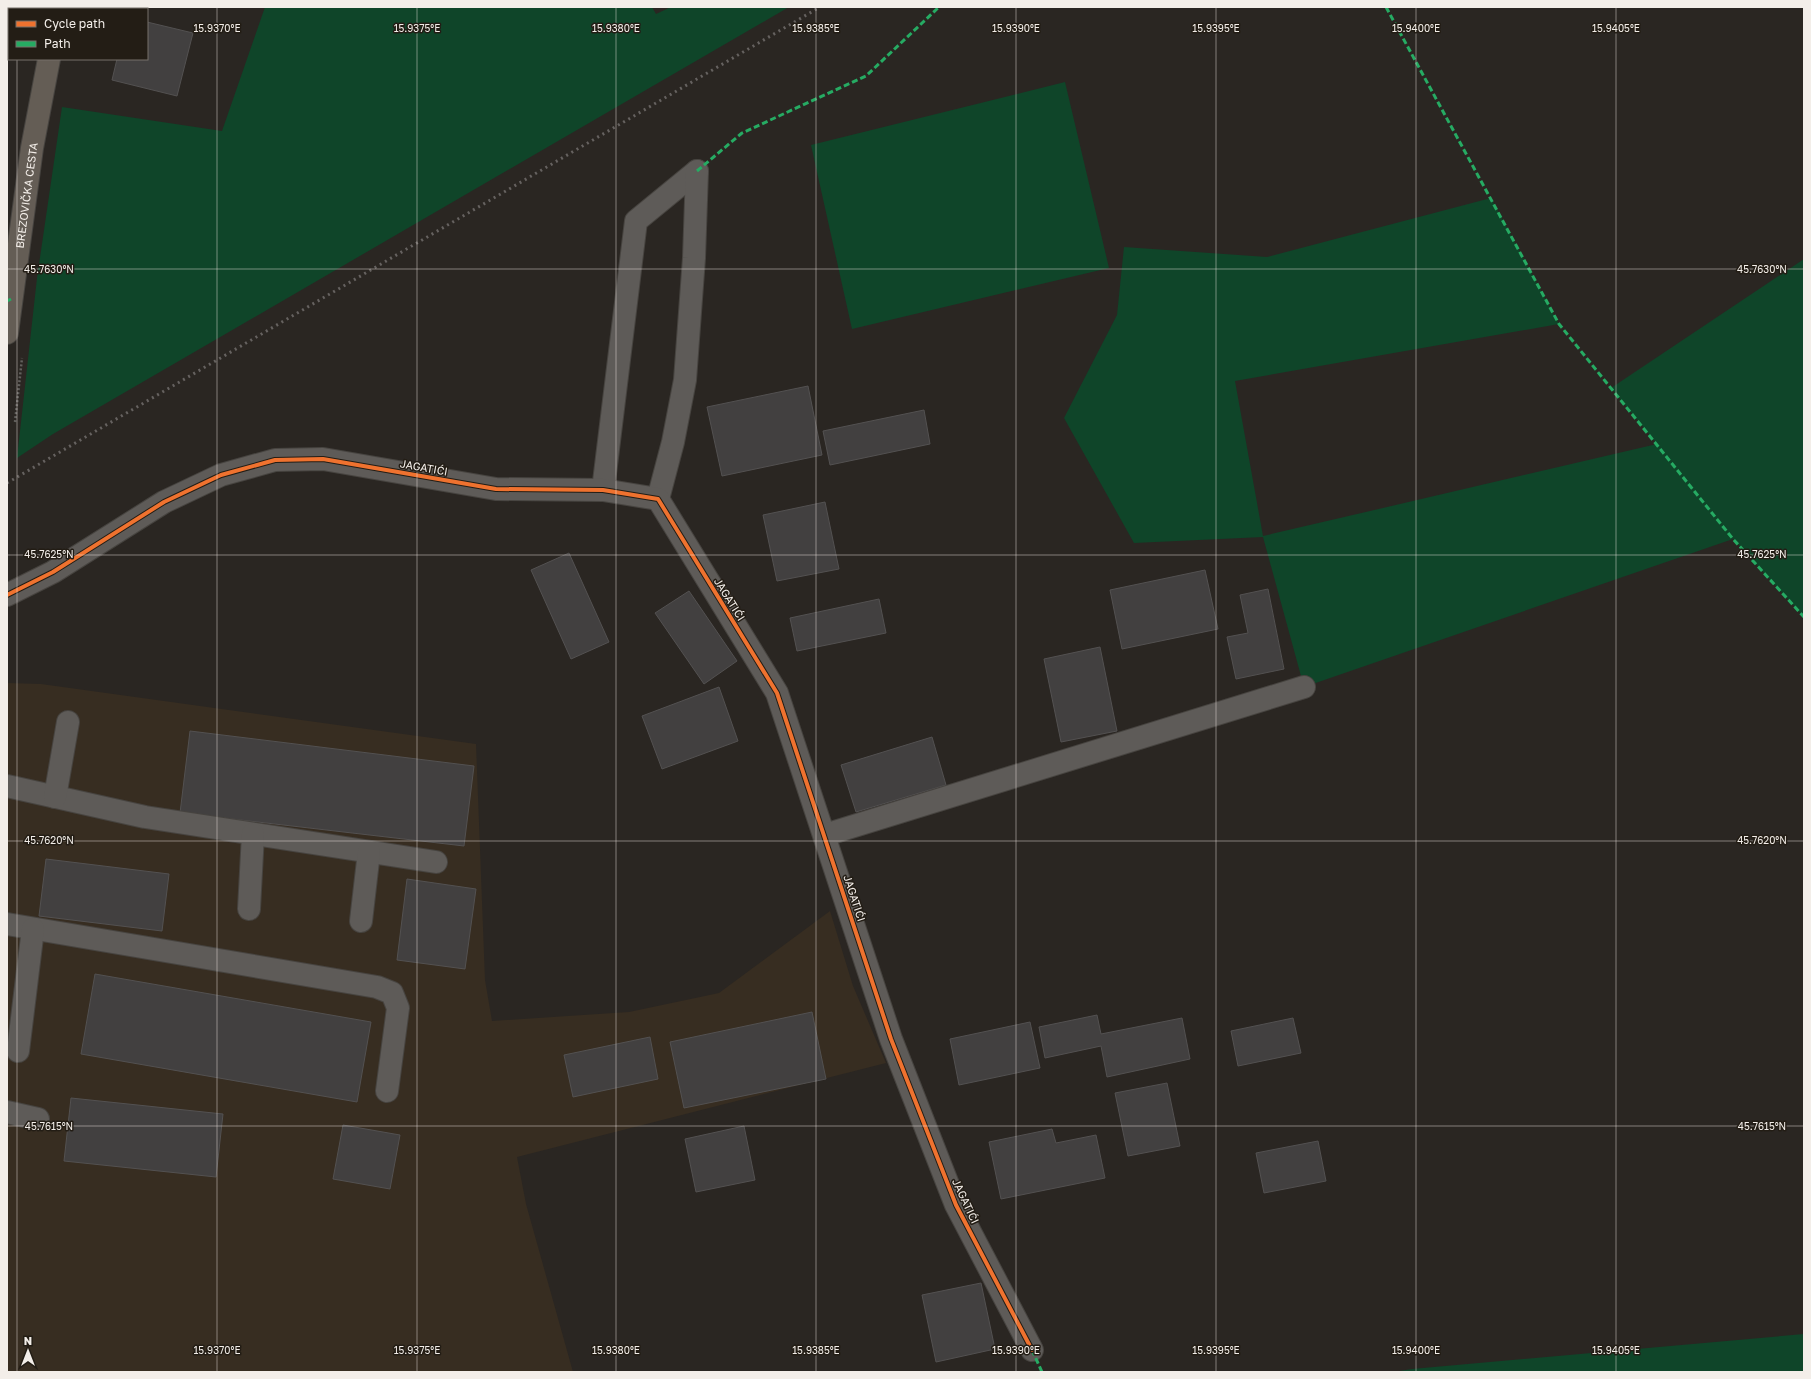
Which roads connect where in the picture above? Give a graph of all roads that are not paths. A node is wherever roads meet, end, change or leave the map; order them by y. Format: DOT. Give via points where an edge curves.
graph roads {
  1 [pos="49,60"];
  2 [pos="7,333"];
  3 [pos="603,490"];
  4 [pos="658,500"];
  5 [pos="7,595"];
  6 [pos="1304,687"];
  7 [pos="68,722"];
  8 [pos="7,786"];
  9 [pos="55,797"];
  10 [pos="253,834"];
  11 [pos="825,835"];
  12 [pos="368,852"];
  13 [pos="436,862"];
  14 [pos="249,909"];
  15 [pos="361,921"];
  16 [pos="7,924"];
  17 [pos="33,929"];
  18 [pos="18,1051"];
  19 [pos="387,1091"];
  20 [pos="7,1112"];
  21 [pos="38,1119"];
  22 [pos="1032,1350"];
  1 -- 2 [label="main road, BREZOVIČKA CESTA" via="32,148"];
  3 -- 4 [label="street, JAGATIĆI"];
  3 -- 4 [label="street" via="636,221 697,171 685,380"];
  3 -- 5 [label="street, JAGATIĆI" via="496,489 323,459 274,460 221,476 164,502 53,572"];
  4 -- 11 [label="street, JAGATIĆI" via="777,693"];
  6 -- 11 [label="street"];
  7 -- 9 [label="street"];
  8 -- 9 [label="street"];
  9 -- 10 [label="street" via="145,817"];
  10 -- 12 [label="street"];
  10 -- 14 [label="street"];
  11 -- 22 [label="street, JAGATIĆI" via="891,1039 956,1204"];
  12 -- 13 [label="street"];
  12 -- 15 [label="street"];
  16 -- 17 [label="street"];
  17 -- 18 [label="street"];
  17 -- 19 [label="street" via="377,987 392,993 398,1008"];
  20 -- 21 [label="street"];
}
